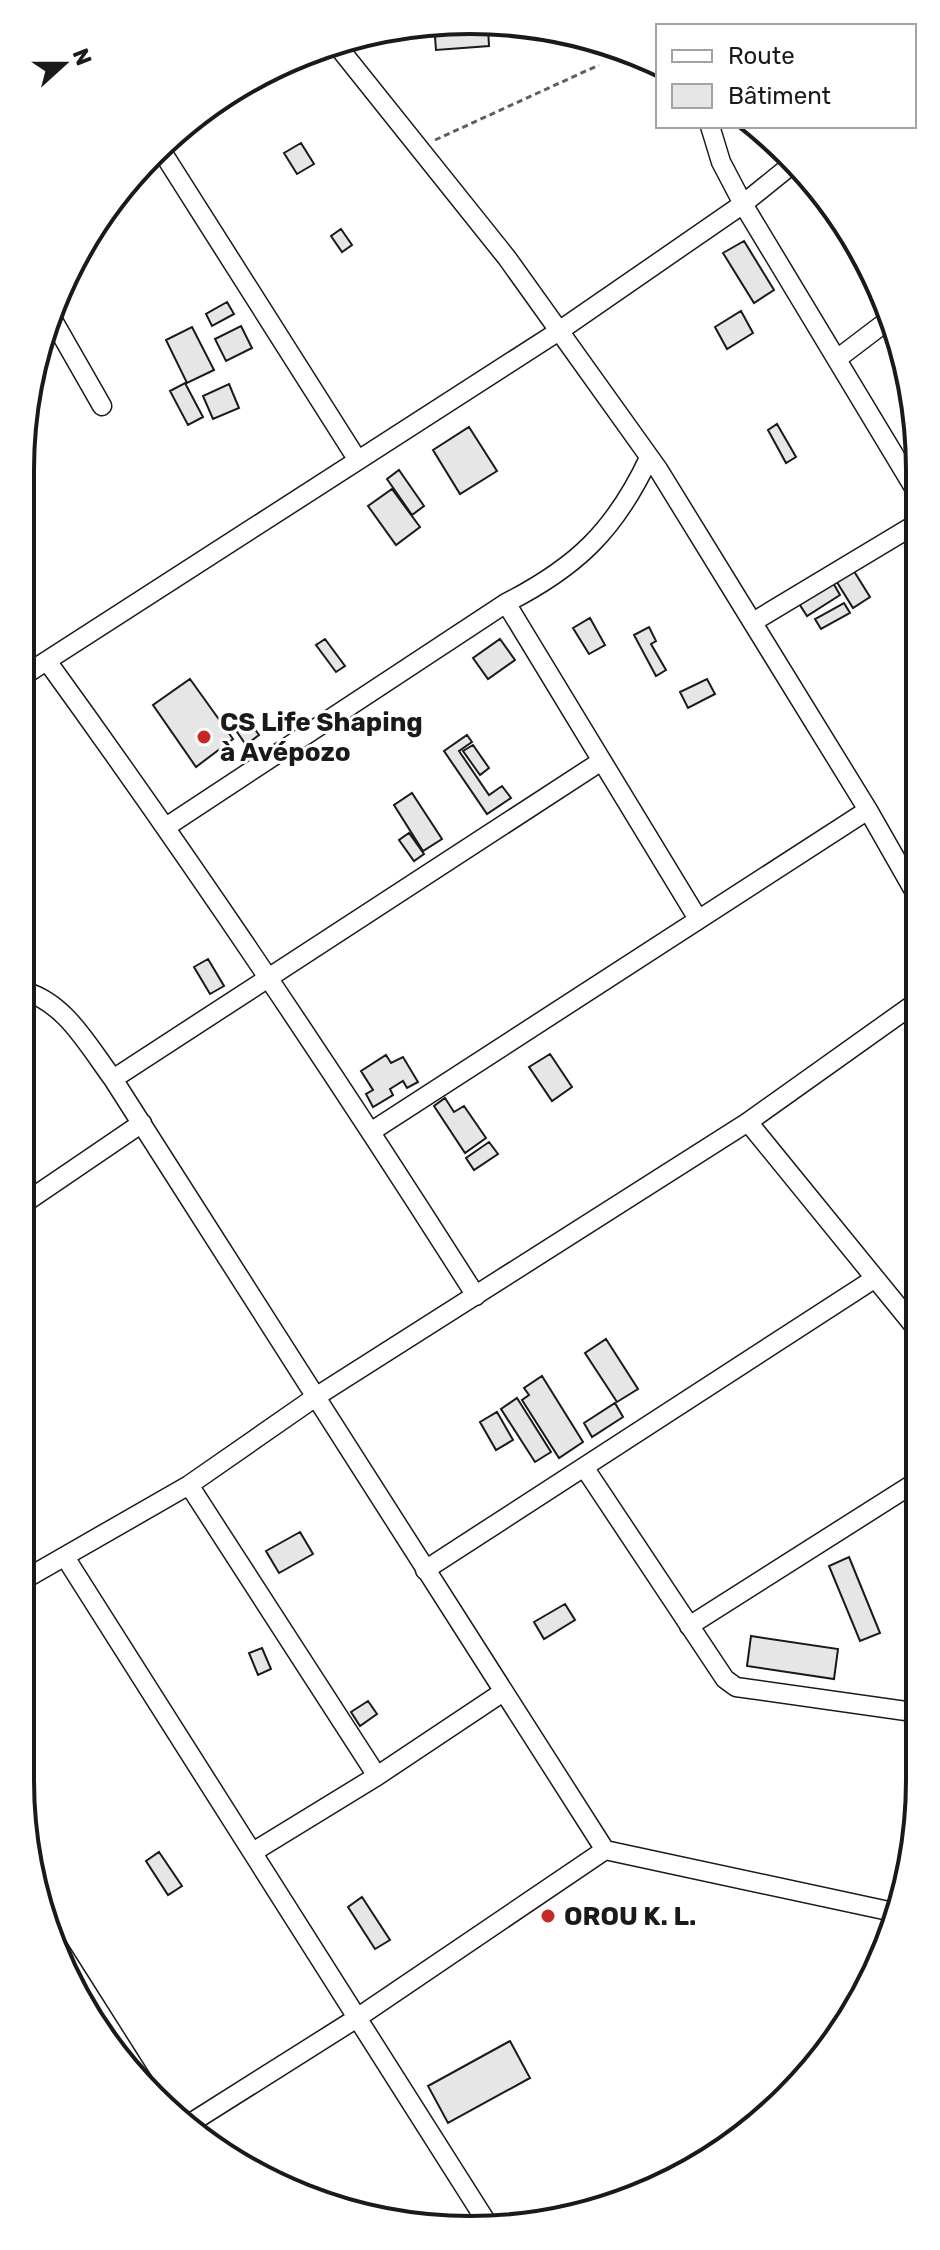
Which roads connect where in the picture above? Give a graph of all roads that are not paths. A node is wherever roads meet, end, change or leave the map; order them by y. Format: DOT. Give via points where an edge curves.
graph roads {
  1 [pos="343,53"];
  2 [pos="711,128"];
  3 [pos="166,158"];
  4 [pos="785,170"];
  5 [pos="743,204"];
  6 [pos="881,325"];
  7 [pos="58,328"];
  8 [pos="559,331"];
  9 [pos="837,359"];
  10 [pos="102,406"];
  11 [pos="649,458"];
  12 [pos="357,459"];
  13 [pos="906,474"];
  14 [pos="906,530"];
  15 [pos="506,603"];
  16 [pos="753,622"];
  17 [pos="47,661"];
  18 [pos="34,669"];
  19 [pos="600,762"];
  20 [pos="868,810"];
  21 [pos="166,827"];
  22 [pos="906,877"];
  23 [pos="698,919"];
  24 [pos="266,977"];
  25 [pos="34,993"];
  26 [pos="906,1010"];
  27 [pos="113,1079"];
  28 [pos="748,1122"];
  29 [pos="142,1123"];
  30 [pos="372,1131"];
  31 [pos="34,1196"];
  32 [pos="874,1279"];
  33 [pos="476,1296"];
  34 [pos="906,1317"];
  35 [pos="317,1396"];
  36 [pos="584,1467"];
  37 [pos="189,1485"];
  38 [pos="906,1488"];
  39 [pos="65,1557"];
  40 [pos="425,1570"];
  41 [pos="34,1574"];
  42 [pos="689,1626"];
  43 [pos="503,1692"];
  44 [pos="906,1711"];
  45 [pos="377,1776"];
  46 [pos="605,1850"];
  47 [pos="253,1852"];
  48 [pos="886,1910"];
  49 [pos="357,2018"];
  50 [pos="197,2119"];
  51 [pos="483,2216"];
  1 -- 8 [label="street"];
  2 -- 5 [label="street"];
  3 -- 12 [label="street"];
  4 -- 5 [label="street"];
  5 -- 8 [label="street"];
  5 -- 9 [label="street"];
  6 -- 9 [label="street"];
  7 -- 10 [label="street"];
  8 -- 11 [label="street"];
  8 -- 12 [label="street"];
  9 -- 13 [label="street"];
  11 -- 15 [label="street" via="628,502 593,543 547,582"];
  11 -- 16 [label="street"];
  12 -- 17 [label="street"];
  14 -- 16 [label="street"];
  15 -- 19 [label="street"];
  15 -- 21 [label="street"];
  16 -- 20 [label="street"];
  17 -- 18 [label="street"];
  17 -- 21 [label="street"];
  19 -- 23 [label="street"];
  19 -- 24 [label="street"];
  20 -- 22 [label="street"];
  20 -- 23 [label="street"];
  21 -- 24 [label="street"];
  23 -- 30 [label="street"];
  24 -- 27 [label="street"];
  24 -- 30 [label="street"];
  25 -- 27 [label="street" via="59,1008"];
  26 -- 28 [label="street"];
  27 -- 29 [label="street"];
  28 -- 32 [label="street"];
  28 -- 33 [label="street"];
  29 -- 31 [label="street"];
  29 -- 35 [label="street"];
  30 -- 33 [label="street"];
  32 -- 34 [label="street"];
  32 -- 36 [label="street"];
  33 -- 35 [label="street"];
  35 -- 37 [label="street"];
  35 -- 40 [label="street"];
  36 -- 40 [label="street"];
  36 -- 42 [label="street"];
  37 -- 39 [label="street"];
  37 -- 45 [label="street"];
  38 -- 42 [label="street"];
  39 -- 41 [label="street"];
  39 -- 47 [label="street"];
  40 -- 43 [label="street"];
  42 -- 44 [label="street" via="725,1679 746,1692"];
  43 -- 45 [label="street"];
  43 -- 46 [label="street"];
  45 -- 47 [label="street"];
  46 -- 48 [label="street"];
  46 -- 49 [label="street"];
  47 -- 49 [label="street"];
  49 -- 50 [label="street"];
  49 -- 51 [label="street"];
}
